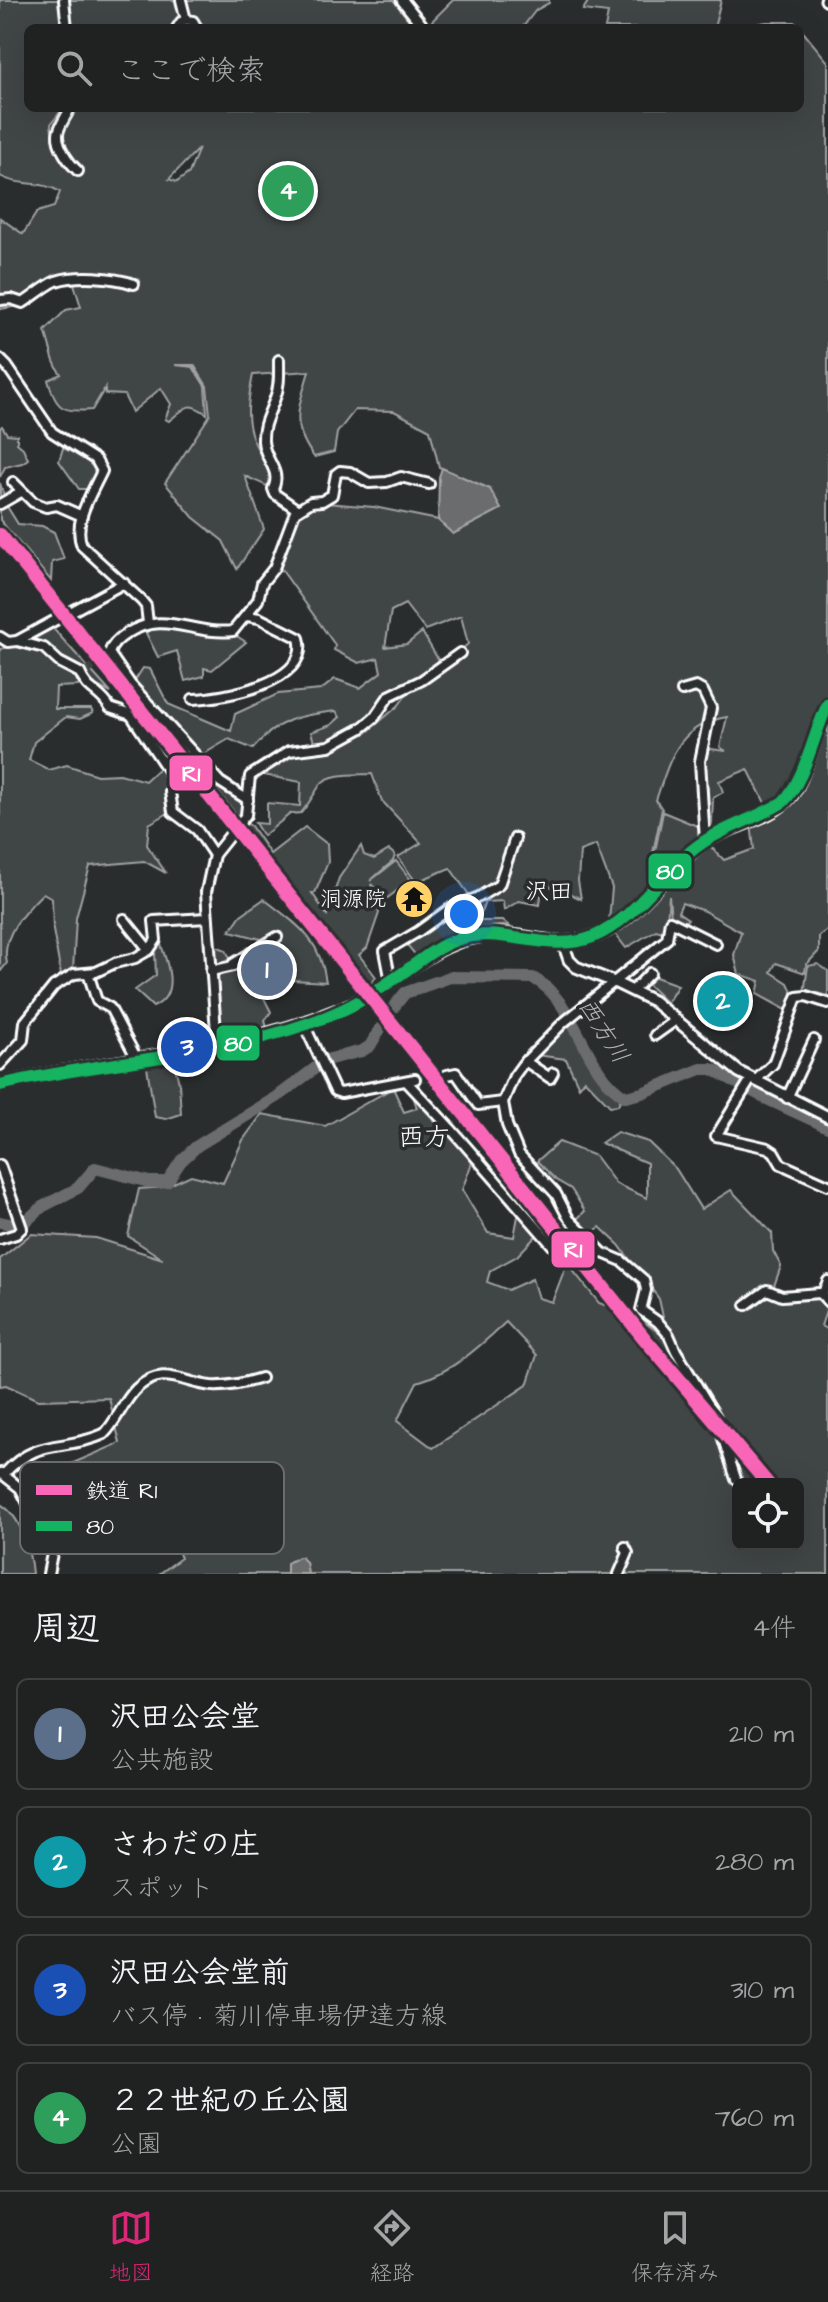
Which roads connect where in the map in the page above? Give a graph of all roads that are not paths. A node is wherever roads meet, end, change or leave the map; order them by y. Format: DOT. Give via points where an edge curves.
graph roads {
  1 [pos="64,0"];
  2 [pos="181,0"];
  3 [pos="402,0"];
  4 [pos="186,20"];
  5 [pos="67,24"];
  6 [pos="180,24"];
  7 [pos="195,24"];
  8 [pos="421,24"];
  9 [pos="68,112"];
  10 [pos="78,171"];
  11 [pos="134,284"];
  12 [pos="0,300"];
  13 [pos="0,359"];
  14 [pos="279,360"];
  15 [pos="13,482"];
  16 [pos="429,484"];
  17 [pos="21,492"];
  18 [pos="0,504"];
  19 [pos="298,510"];
  20 [pos="82,516"];
  21 [pos="124,583"];
  22 [pos="247,616"];
  23 [pos="148,623"];
  24 [pos="0,637"];
  25 [pos="17,641"];
  26 [pos="460,653"];
  27 [pos="682,691"];
  28 [pos="193,699"];
  29 [pos="828,704"];
  30 [pos="248,800"];
  31 [pos="515,838"];
  32 [pos="705,841"];
  33 [pos="214,855"];
  34 [pos="207,918"];
  35 [pos="124,919"];
  36 [pos="277,937"];
  37 [pos="563,943"];
  38 [pos="716,944"];
  39 [pos="149,950"];
  40 [pos="234,962"];
  41 [pos="245,962"];
  42 [pos="211,971"];
  43 [pos="88,973"];
  44 [pos="650,973"];
  45 [pos="391,982"];
  46 [pos="614,982"];
  47 [pos="633,990"];
  48 [pos="375,992"];
  49 [pos="360,1001"];
  50 [pos="828,1003"];
  51 [pos="676,1020"];
  52 [pos="304,1024"];
  53 [pos="655,1035"];
  54 [pos="814,1040"];
  55 [pos="217,1046"];
  56 [pos="137,1059"];
  57 [pos="525,1061"];
  58 [pos="0,1065"];
  59 [pos="553,1073"];
  60 [pos="447,1075"];
  61 [pos="753,1080"];
  62 [pos="0,1085"];
  63 [pos="787,1098"];
  64 [pos="503,1102"];
  65 [pos="828,1117"];
  66 [pos="0,1165"];
  67 [pos="828,1185"];
  68 [pos="569,1219"];
  69 [pos="561,1225"];
  70 [pos="0,1239"];
  71 [pos="560,1254"];
  72 [pos="828,1281"];
  73 [pos="825,1299"];
  74 [pos="746,1305"];
  75 [pos="261,1378"];
  76 [pos="2,1473"];
  77 [pos="736,1478"];
  78 [pos="20,1488"];
  79 [pos="625,1547"];
  80 [pos="52,1554"];
  81 [pos="48,1574"];
  82 [pos="619,1574"];
  1 -- 5 [label="street"];
  2 -- 4 [label="street"];
  3 -- 8 [label="street"];
  4 -- 6 [label="street"];
  4 -- 7 [label="street"];
  9 -- 10 [label="street" via="58,139"];
  11 -- 12 [label="street" via="105,277 68,280 55,282 23,303"];
  13 -- 20 [label="street" via="52,432 96,460 102,471"];
  14 -- 19 [label="street" via="263,447 276,473 275,494"];
  15 -- 17 [label="street"];
  16 -- 19 [label="street" via="401,477 369,483 340,471 332,495"];
  17 -- 18 [label="street"];
  17 -- 20 [label="street" via="33,502"];
  19 -- 22 [label="street"];
  20 -- 21 [label="street" via="82,546"];
  21 -- 23 [label="street" via="146,606"];
  21 -- 25 [label="street"];
  22 -- 23 [label="street" via="225,632"];
  22 -- 28 [label="street" via="299,638 296,662 252,689"];
  23 -- 30 [label="street" via="119,638 107,655 220,782"];
  24 -- 25 [label="street"];
  25 -- 33 [label="street" via="44,648 59,662 84,671 84,684 104,696 110,708 131,715 175,781 169,801 173,812 197,830"];
  26 -- 30 [label="street" via="389,696 360,729 329,746 289,751 250,776"];
  27 -- 32 [label="street" via="703,691 711,708 700,761"];
  29 -- 32 [label="main road" via="792,793 767,812"];
  30 -- 33 [label="street" via="246,815"];
  31 -- 45 [label="street" via="499,885 451,908 385,951"];
  32 -- 37 [label="main road" via="624,919 589,939"];
  33 -- 34 [label="street"];
  34 -- 39 [label="street" via="154,921 156,940"];
  34 -- 42 [label="street"];
  35 -- 39 [label="street"];
  36 -- 40 [label="street"];
  37 -- 45 [label="main road" via="501,934 467,938 439,948"];
  37 -- 46 [label="street" via="576,967"];
  38 -- 46 [label="street" via="670,921 667,939"];
  39 -- 43 [label="street"];
  40 -- 41 [label="street"];
  40 -- 42 [label="street"];
  42 -- 55 [label="street"];
  43 -- 56 [label="street" via="97,1001 110,1008"];
  43 -- 58 [label="street" via="74,974 54,986 25,1022 23,1040"];
  44 -- 47 [label="street"];
  45 -- 48 [label="main road"];
  46 -- 47 [label="street"];
  46 -- 57 [label="street"];
  47 -- 51 [label="street"];
  49 -- 52 [label="main road"];
  50 -- 61 [label="street" via="797,997 773,1064"];
  51 -- 53 [label="street"];
  51 -- 61 [label="street"];
  52 -- 55 [label="main road"];
  52 -- 71 [label="street" via="335,1091 410,1080"];
  54 -- 63 [label="street"];
  55 -- 56 [label="main road"];
  56 -- 62 [label="main road"];
  57 -- 59 [label="street" via="550,1078"];
  57 -- 64 [label="street"];
  60 -- 64 [label="street" via="456,1073 478,1105"];
  61 -- 63 [label="street"];
  61 -- 67 [label="street" via="716,1136 768,1148 781,1164"];
  63 -- 65 [label="street"];
  64 -- 68 [label="street" via="519,1154 556,1194"];
  66 -- 70 [label="street" via="21,1224 16,1234"];
  68 -- 69 [label="street"];
  68 -- 77 [label="street" via="603,1253 644,1280 641,1310 669,1335 716,1417"];
  72 -- 73 [label="street"];
  73 -- 74 [label="street" via="819,1293 782,1296 767,1290"];
  75 -- 76 [label="street" via="212,1386 155,1376 129,1396 104,1434 35,1451"];
  76 -- 78 [label="street"];
  79 -- 82 [label="street" via="628,1553"];
  80 -- 81 [label="street"];
}
